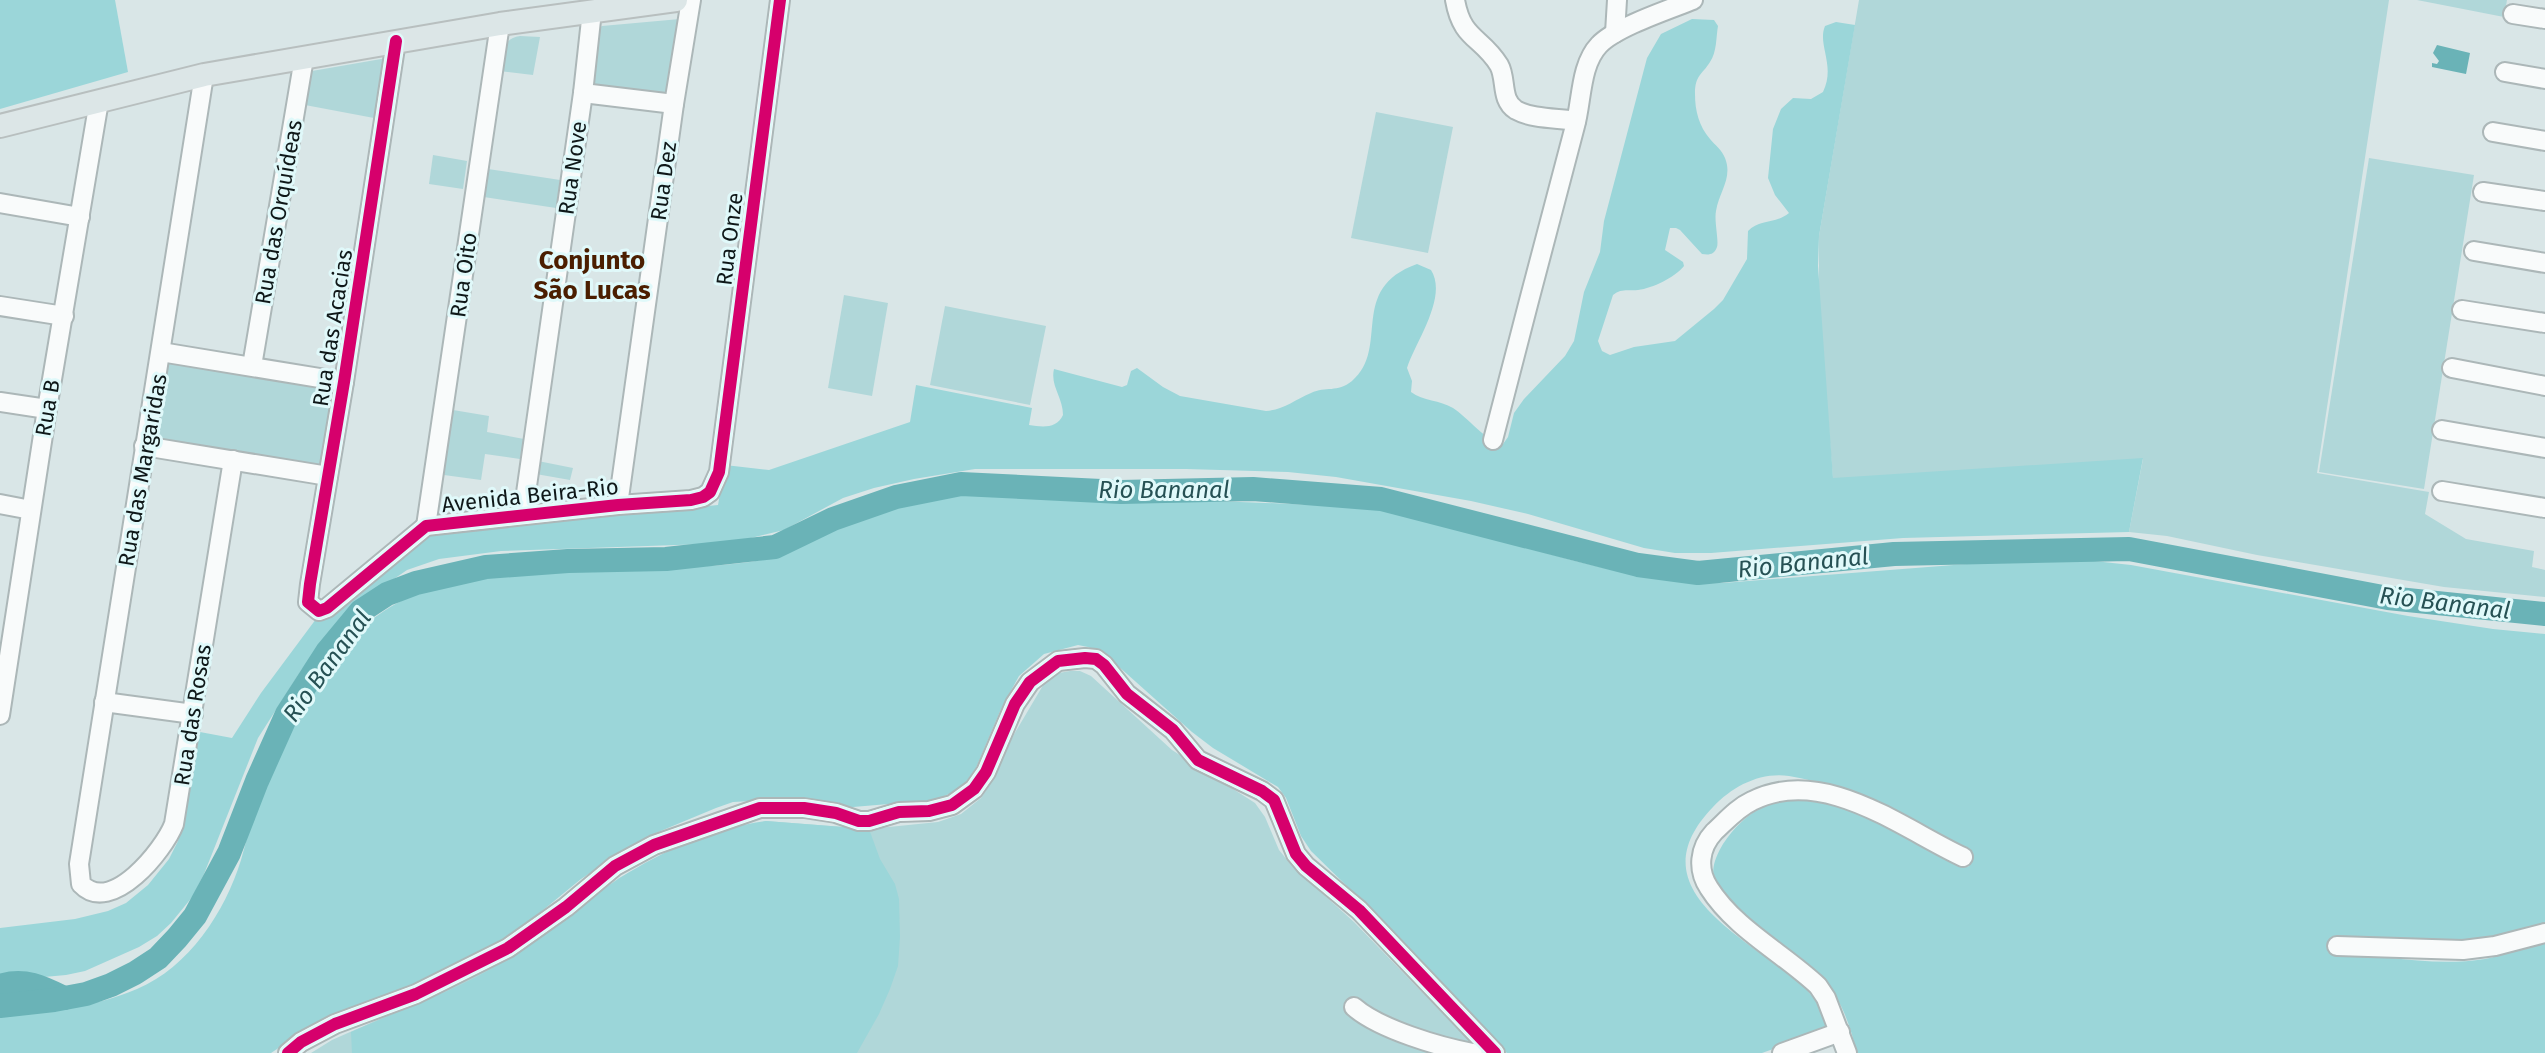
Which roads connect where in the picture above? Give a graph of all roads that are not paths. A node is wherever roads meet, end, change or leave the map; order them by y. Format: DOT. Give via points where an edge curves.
graph roads {
  1 [pos="676,0"];
  2 [pos="691,0"];
  3 [pos="780,0"];
  4 [pos="1455,0"];
  5 [pos="1617,0"];
  6 [pos="1693,0"];
  7 [pos="592,11"];
  8 [pos="2513,14"];
  9 [pos="2545,19"];
  10 [pos="500,24"];
  11 [pos="1615,33"];
  12 [pos="396,41"];
  13 [pos="304,58"];
  14 [pos="2505,72"];
  15 [pos="204,75"];
  16 [pos="2545,79"];
  17 [pos="583,93"];
  18 [pos="99,101"];
  19 [pos="674,104"];
  20 [pos="1576,121"];
  21 [pos="0,126"];
  22 [pos="2493,132"];
  23 [pos="2545,141"];
  24 [pos="2483,192"];
  25 [pos="2545,201"];
  26 [pos="0,203"];
  27 [pos="80,217"];
  28 [pos="2474,251"];
  29 [pos="2545,263"];
  30 [pos="0,306"];
  31 [pos="2462,310"];
  32 [pos="64,316"];
  33 [pos="2545,323"];
  34 [pos="161,352"];
  35 [pos="252,366"];
  36 [pos="2452,368"];
  37 [pos="344,382"];
  38 [pos="2545,386"];
  39 [pos="0,402"];
  40 [pos="47,409"];
  41 [pos="2442,430"];
  42 [pos="1493,440"];
  43 [pos="144,446"];
  44 [pos="2545,448"];
  45 [pos="233,460"];
  46 [pos="328,476"];
  47 [pos="715,482"];
  48 [pos="2442,491"];
  49 [pos="0,504"];
  50 [pos="618,505"];
  51 [pos="2545,508"];
  52 [pos="31,510"];
  53 [pos="523,514"];
  54 [pos="426,526"];
  55 [pos="8,600"];
  56 [pos="324,610"];
  57 [pos="104,702"];
  58 [pos="1,704"];
  59 [pos="193,714"];
  60 [pos="1963,857"];
  61 [pos="79,864"];
  62 [pos="2545,933"];
  63 [pos="2337,946"];
  64 [pos="1354,1007"];
  65 [pos="1840,1032"];
  66 [pos="288,1053"];
  67 [pos="1473,1053"];
  68 [pos="1495,1053"];
  69 [pos="1782,1053"];
  70 [pos="1847,1053"];
  1 -- 7 [label="main road"];
  2 -- 19 [label="street, Rua Dez"];
  3 -- 47 [label="street, Rua Onze"];
  4 -- 20 [label="street" via="1464,28 1501,70 1512,107"];
  5 -- 11 [label="street"];
  6 -- 11 [label="street"];
  7 -- 10 [label="main road"];
  7 -- 17 [label="street, Rua Nove"];
  8 -- 9 [label="street"];
  10 -- 12 [label="main road"];
  10 -- 54 [label="street, Rua Oito"];
  11 -- 20 [label="street" via="1600,44 1587,66"];
  12 -- 13 [label="main road"];
  12 -- 37 [label="street, Rua das Acacias"];
  13 -- 15 [label="main road"];
  13 -- 35 [label="street, Rua das Orquídeas"];
  14 -- 16 [label="street"];
  15 -- 18 [label="main road"];
  15 -- 34 [label="street, Rua das Margaridas"];
  17 -- 19 [label="street"];
  17 -- 53 [label="street, Rua Nove"];
  18 -- 21 [label="main road"];
  18 -- 27 [label="street, Rua B"];
  19 -- 50 [label="street, Rua Dez"];
  20 -- 42 [label="street"];
  22 -- 23 [label="street"];
  24 -- 25 [label="street"];
  26 -- 27 [label="street"];
  27 -- 32 [label="street, Rua B"];
  28 -- 29 [label="street"];
  30 -- 32 [label="street"];
  31 -- 33 [label="street"];
  32 -- 40 [label="street, Rua B"];
  34 -- 35 [label="street"];
  34 -- 43 [label="street, Rua das Margaridas"];
  35 -- 37 [label="street"];
  36 -- 38 [label="street"];
  37 -- 46 [label="street, Rua das Acacias"];
  39 -- 40 [label="street"];
  40 -- 52 [label="street, Rua B"];
  41 -- 44 [label="street"];
  43 -- 45 [label="street"];
  43 -- 57 [label="street, Rua das Margaridas"];
  45 -- 46 [label="street"];
  45 -- 59 [label="street, Rua das Rosas"];
  46 -- 56 [label="street, Rua das Acacias" via="308,599 311,607"];
  47 -- 50 [label="street, Avenida Beira-Rio" via="710,492 691,500"];
  48 -- 51 [label="street"];
  49 -- 52 [label="street"];
  50 -- 53 [label="street, Avenida Beira-Rio"];
  52 -- 55 [label="street, Rua B"];
  53 -- 54 [label="street, Avenida Beira-Rio"];
  54 -- 56 [label="street, Avenida Beira-Rio"];
  55 -- 58 [label="street, Rua B"];
  57 -- 59 [label="street"];
  57 -- 61 [label="street, Rua das Margaridas"];
  59 -- 61 [label="street, Rua das Rosas" via="174,824 158,851 110,892 86,888"];
  60 -- 65 [label="street" via="1880,812 1807,792 1754,800 1710,836 1701,856 1709,889 1739,922 1818,986"];
  62 -- 63 [label="street" via="2463,950"];
  64 -- 67 [label="street" via="1374,1021"];
  65 -- 69 [label="street"];
  65 -- 70 [label="street"];
  66 -- 68 [label="street" via="335,1024 416,994 508,948 615,866 654,845 760,808 804,808 869,821 952,805 986,772 1030,682 1058,661 1085,658 1104,665 1127,694 1173,730 1198,760 1274,800 1306,866 1359,910"];
}
